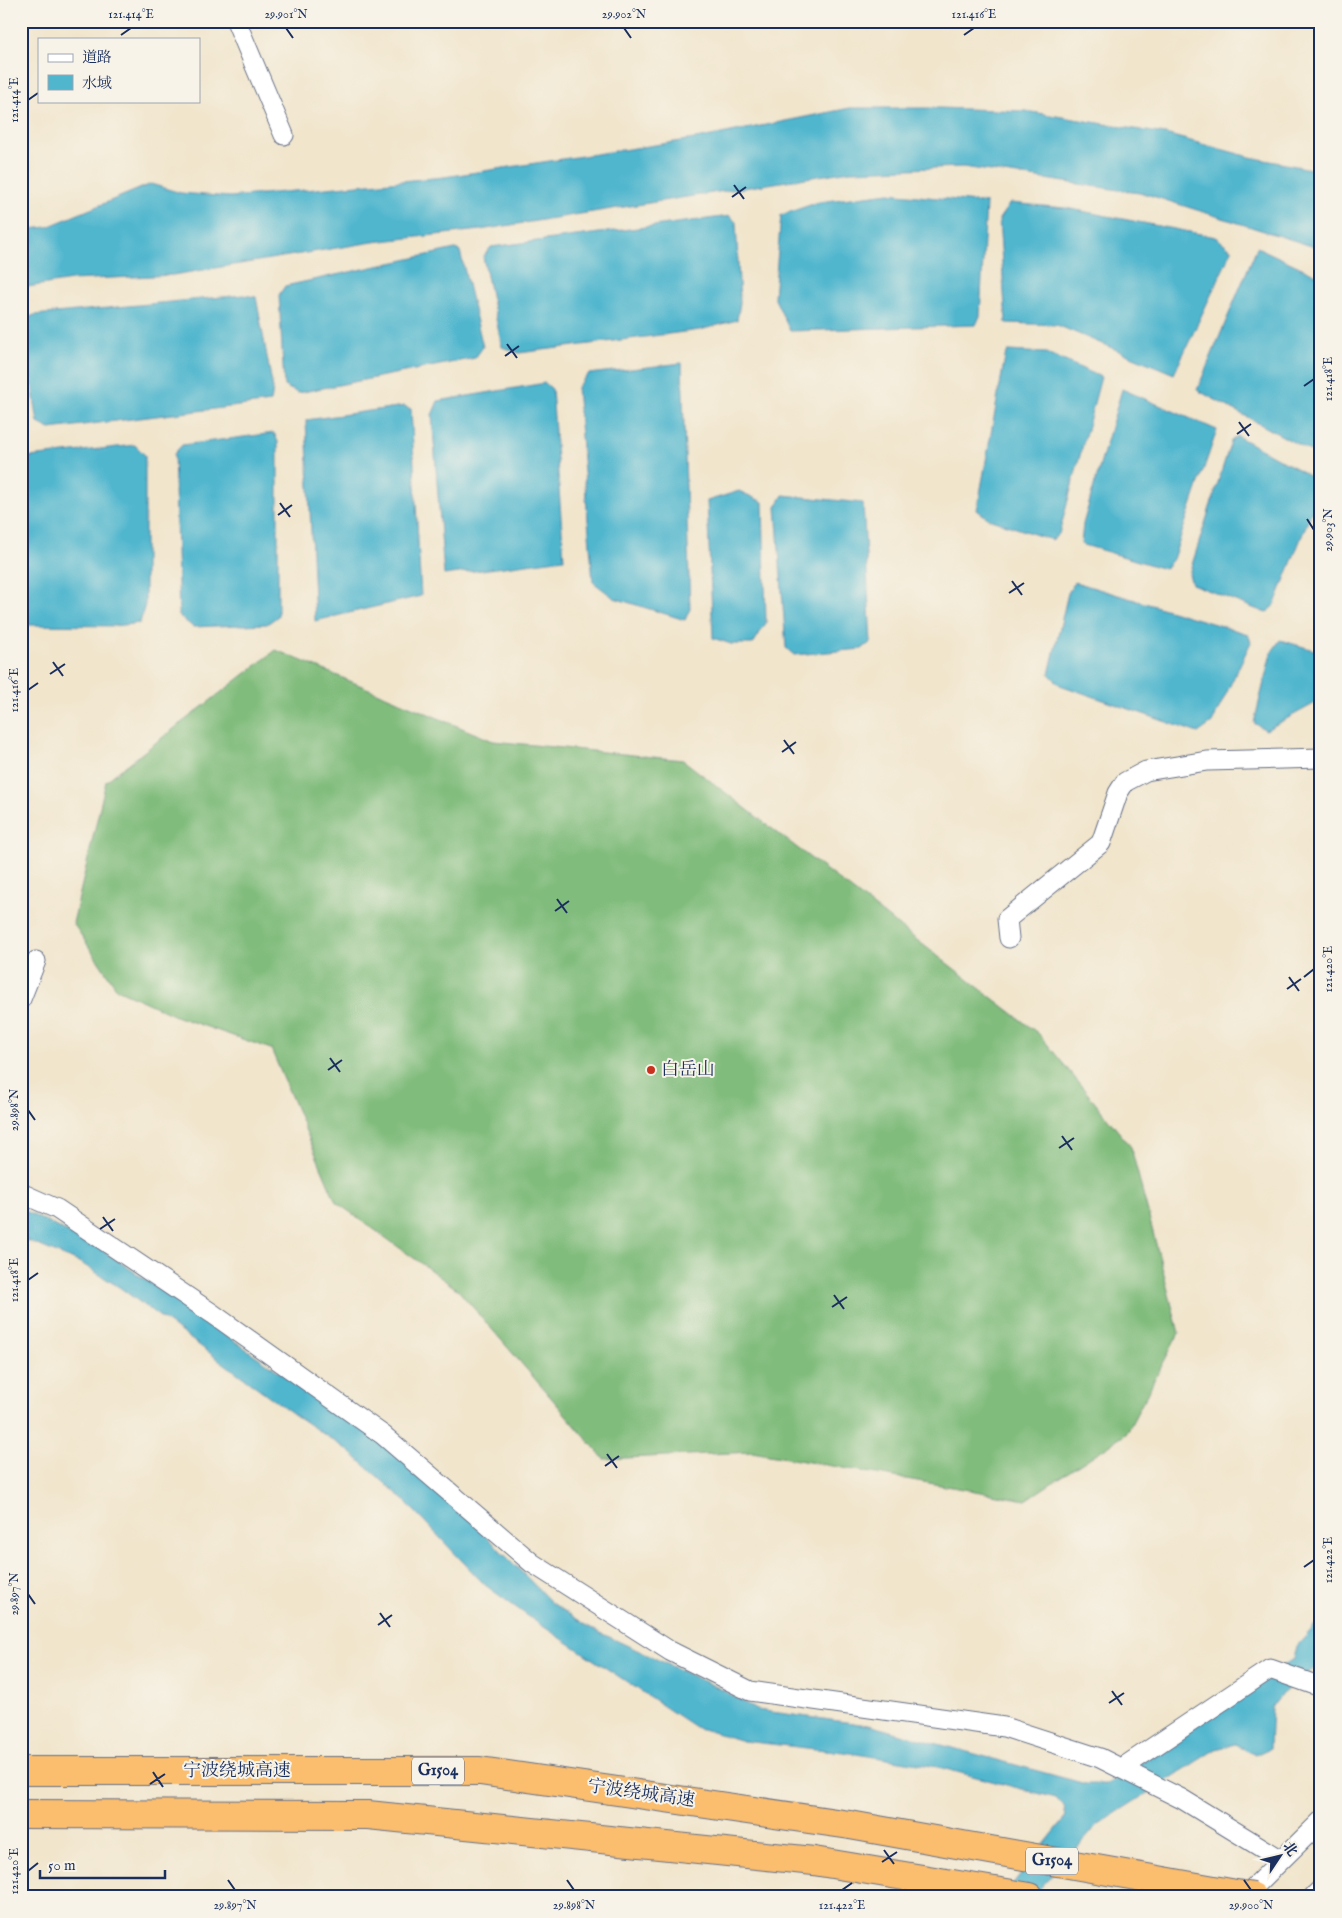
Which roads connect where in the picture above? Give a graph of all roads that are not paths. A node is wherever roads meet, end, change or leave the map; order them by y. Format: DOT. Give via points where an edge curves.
graph roads {
  1 [pos="236,21"];
  2 [pos="284,135"];
  3 [pos="1321,758"];
  4 [pos="1009,938"];
  5 [pos="36,961"];
  6 [pos="21,999"];
  7 [pos="21,1193"];
  8 [pos="1316,1686"];
  9 [pos="1122,1768"];
  10 [pos="21,1771"];
  11 [pos="21,1814"];
  12 [pos="1321,1821"];
  13 [pos="1280,1859"];
  14 [pos="1321,1889"];
  15 [pos="1030,1897"];
  16 [pos="1244,1897"];
  17 [pos="1253,1897"];
  18 [pos="1313,1897"];
  1 -- 2 [label="street"];
  3 -- 4 [label="street" via="1207,761 1146,771 1125,782 1101,842 1007,918"];
  5 -- 6 [label="street"];
  7 -- 9 [label="street" via="57,1209 212,1314 383,1435 532,1563 670,1651 750,1691 1004,1727"];
  8 -- 9 [label="street" via="1270,1669"];
  9 -- 13 [label="street" via="1182,1799"];
  10 -- 17 [label="highway, 宁波绕城高速 / G1504, bridge" via="480,1771 850,1825"];
  11 -- 15 [label="highway, G1504" via="368,1815 814,1862"];
  12 -- 13 [label="street"];
  13 -- 16 [label="street"];
  14 -- 18 [label="street"];
}
